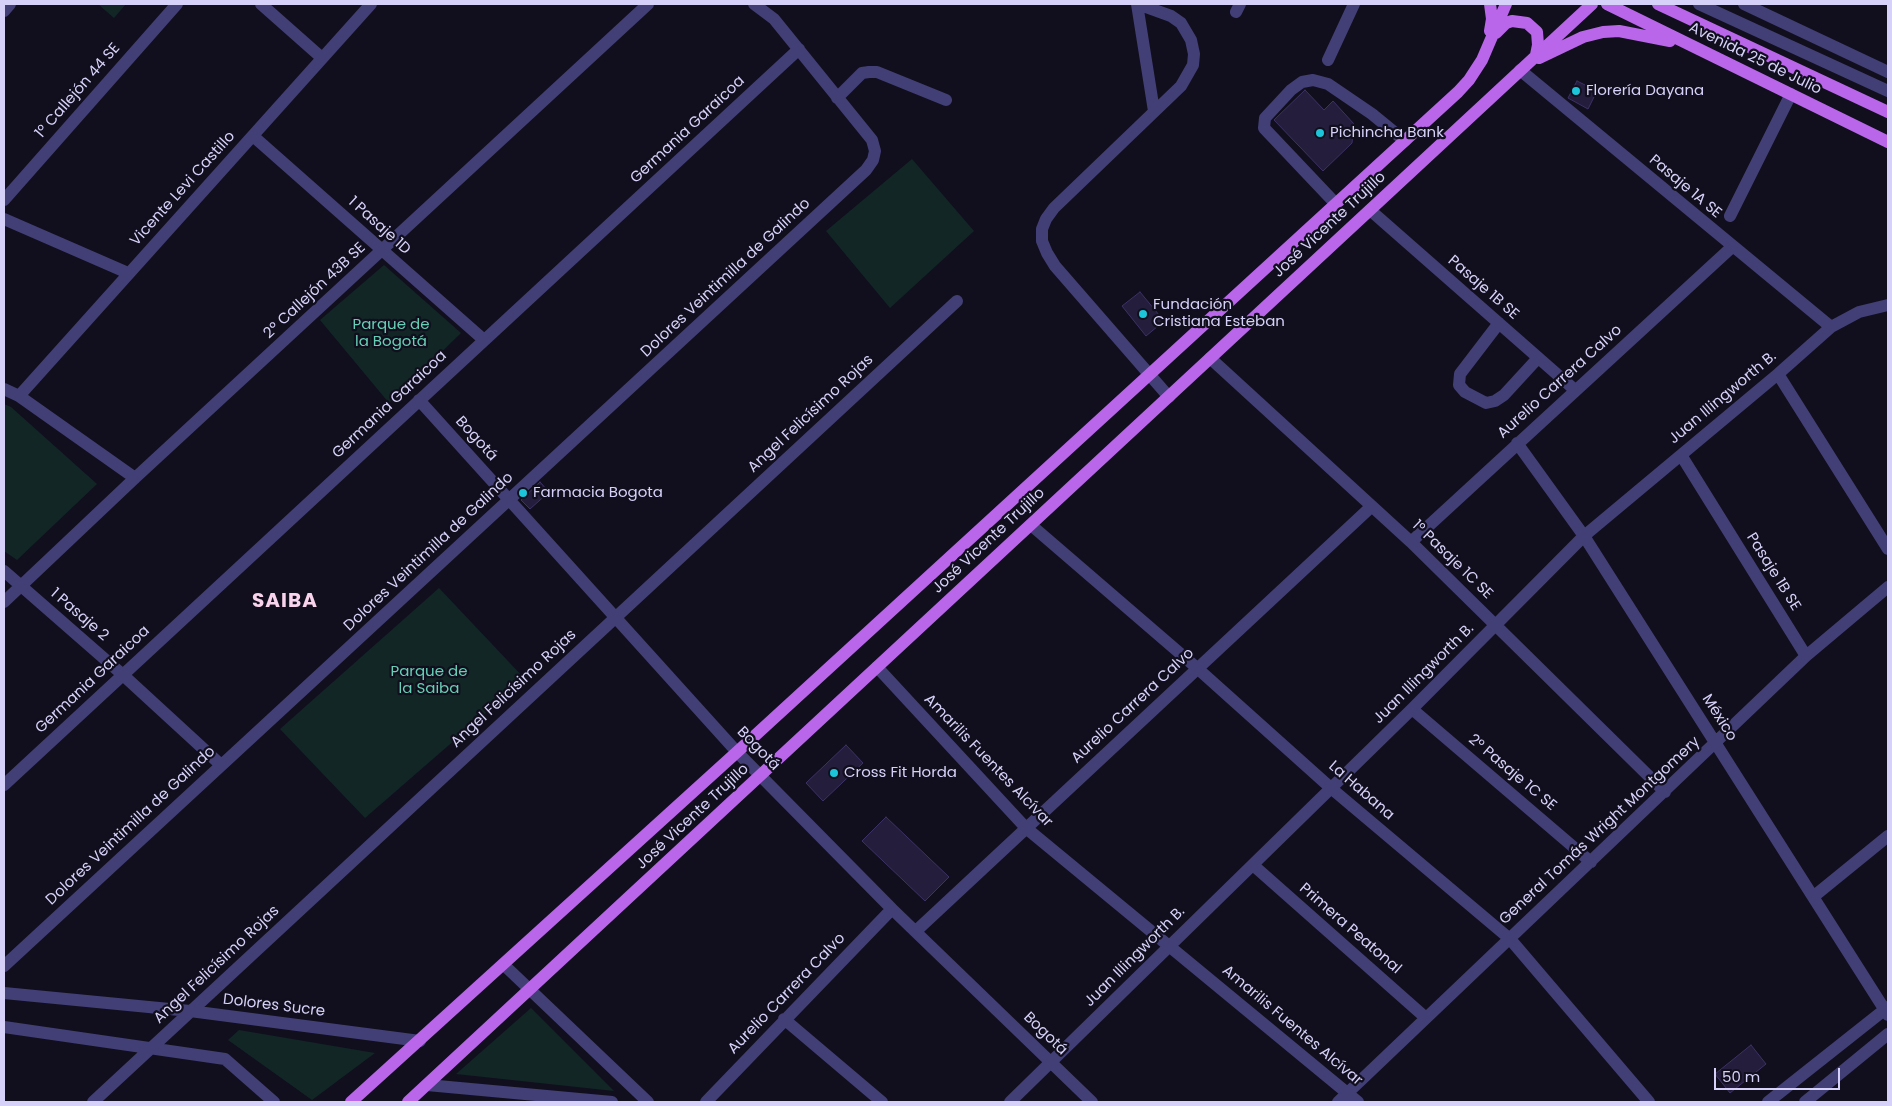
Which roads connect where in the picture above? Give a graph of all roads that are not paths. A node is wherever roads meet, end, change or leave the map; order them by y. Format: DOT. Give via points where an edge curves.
graph roads {
  1 [pos="10,4"];
  2 [pos="177,4"];
  3 [pos="260,4"];
  4 [pos="371,4"];
  5 [pos="648,4"];
  6 [pos="754,4"];
  7 [pos="1137,4"];
  8 [pos="1354,4"];
  9 [pos="1490,4"];
  10 [pos="1506,4"];
  11 [pos="1592,4"];
  12 [pos="1607,4"];
  13 [pos="1658,4"];
  14 [pos="1699,4"];
  15 [pos="1744,4"];
  16 [pos="4,11"];
  17 [pos="1490,41"];
  18 [pos="1691,46"];
  19 [pos="799,49"];
  20 [pos="1536,55"];
  21 [pos="322,58"];
  22 [pos="1328,60"];
  23 [pos="1482,60"];
  24 [pos="1523,67"];
  25 [pos="1888,72"];
  26 [pos="1888,91"];
  27 [pos="1791,94"];
  28 [pos="837,98"];
  29 [pos="946,100"];
  30 [pos="1154,111"];
  31 [pos="1888,112"];
  32 [pos="253,136"];
  33 [pos="1405,142"];
  34 [pos="1888,142"];
  35 [pos="4,200"];
  36 [pos="1336,204"];
  37 [pos="1370,210"];
  38 [pos="1730,216"];
  39 [pos="4,219"];
  40 [pos="1732,247"];
  41 [pos="382,251"];
  42 [pos="128,273"];
  43 [pos="956,300"];
  44 [pos="1888,305"];
  45 [pos="1498,323"];
  46 [pos="1831,327"];
  47 [pos="484,340"];
  48 [pos="1210,358"];
  49 [pos="1538,358"];
  50 [pos="1778,374"];
  51 [pos="1149,376"];
  52 [pos="4,389"];
  53 [pos="1575,390"];
  54 [pos="18,396"];
  55 [pos="1168,397"];
  56 [pos="419,400"];
  57 [pos="1517,443"];
  58 [pos="1681,455"];
  59 [pos="135,478"];
  60 [pos="510,500"];
  61 [pos="1372,506"];
  62 [pos="1031,525"];
  63 [pos="1584,536"];
  64 [pos="1411,542"];
  65 [pos="1888,549"];
  66 [pos="4,571"];
  67 [pos="21,586"];
  68 [pos="1888,587"];
  69 [pos="4,602"];
  70 [pos="615,618"];
  71 [pos="1496,625"];
  72 [pos="1806,656"];
  73 [pos="877,667"];
  74 [pos="1197,668"];
  75 [pos="123,675"];
  76 [pos="1412,709"];
  77 [pos="1716,744"];
  78 [pos="737,752"];
  79 [pos="220,766"];
  80 [pos="761,776"];
  81 [pos="4,785"];
  82 [pos="1332,788"];
  83 [pos="1665,792"];
  84 [pos="1026,828"];
  85 [pos="1888,836"];
  86 [pos="1591,862"];
  87 [pos="1253,865"];
  88 [pos="1813,896"];
  89 [pos="892,909"];
  90 [pos="916,931"];
  91 [pos="1510,939"];
  92 [pos="1169,946"];
  93 [pos="504,964"];
  94 [pos="4,966"];
  95 [pos="530,989"];
  96 [pos="4,993"];
  97 [pos="1887,1010"];
  98 [pos="190,1012"];
  99 [pos="1426,1018"];
  100 [pos="784,1019"];
  101 [pos="4,1027"];
  102 [pos="1888,1034"];
  103 [pos="420,1041"];
  104 [pos="150,1049"];
  105 [pos="1052,1063"];
  106 [pos="427,1085"];
  107 [pos="1347,1093"];
  108 [pos="93,1102"];
  109 [pos="274,1102"];
  110 [pos="351,1102"];
  111 [pos="408,1102"];
  112 [pos="612,1102"];
  113 [pos="648,1102"];
  114 [pos="706,1102"];
  115 [pos="882,1102"];
  116 [pos="1010,1102"];
  117 [pos="1092,1102"];
  118 [pos="1338,1102"];
  119 [pos="1358,1102"];
  120 [pos="1649,1102"];
  121 [pos="1768,1102"];
  122 [pos="1805,1102"];
  1 -- 16 [label="street"];
  2 -- 35 [label="street, 1º Callejón 44 SE"];
  3 -- 21 [label="street"];
  4 -- 21 [label="street, Vicente Levi Castillo"];
  5 -- 41 [label="street, 2º Callejón 43B SE"];
  6 -- 19 [label="street" via="774,19"];
  7 -- 30 [label="street"];
  7 -- 30 [label="street" via="1181,23 1191,40 1194,54 1193,65 1181,86"];
  8 -- 22 [label="street"];
  9 -- 23 [label="main road" via="1490,28"];
  10 -- 17 [label="main road, José Vicente Trujillo"];
  11 -- 20 [label="main road, José Vicente Trujillo"];
  12 -- 18 [label="main road, Avenida 25 de Julio"];
  13 -- 31 [label="main road, Avenida 25 de Julio"];
  14 -- 26 [label="street, Avenida 25 de Julio"];
  15 -- 25 [label="street"];
  17 -- 20 [label="main road" via="1506,23 1520,20 1537,32"];
  17 -- 23 [label="main road, José Vicente Trujillo"];
  18 -- 24 [label="main road" via="1638,33 1603,32 1583,37"];
  18 -- 27 [label="main road, Avenida 25 de Julio"];
  19 -- 28 [label="street"];
  19 -- 47 [label="street, Germania Garaicoa"];
  20 -- 24 [label="main road, José Vicente Trujillo"];
  21 -- 32 [label="street, Vicente Levi Castillo"];
  23 -- 33 [label="main road, José Vicente Trujillo" via="1458,92"];
  24 -- 37 [label="main road, José Vicente Trujillo"];
  24 -- 40 [label="street, Pasaje 1A SE"];
  27 -- 34 [label="main road, Avenida 25 de Julio"];
  27 -- 38 [label="street"];
  28 -- 29 [label="street" via="862,73 876,72"];
  28 -- 60 [label="street, Dolores Veintimilla de Galindo" via="872,140 875,151 866,170"];
  30 -- 51 [label="street" via="1054,208 1042,229 1047,254"];
  32 -- 41 [label="street, 1 Pasaje 1D"];
  32 -- 42 [label="street, Vicente Levi Castillo"];
  33 -- 36 [label="main road, José Vicente Trujillo"];
  33 -- 36 [label="street" via="1372,114 1328,84 1314,80 1302,82 1291,90 1266,118 1264,128"];
  36 -- 51 [label="main road, José Vicente Trujillo"];
  37 -- 45 [label="street, Pasaje 1B SE"];
  37 -- 48 [label="main road, José Vicente Trujillo"];
  39 -- 42 [label="street"];
  40 -- 46 [label="street, Pasaje 1A SE"];
  40 -- 53 [label="street, Aurelio Carrera Calvo"];
  41 -- 47 [label="street, 1 Pasaje 1D"];
  41 -- 59 [label="street, 2º Callejón 43B SE"];
  42 -- 54 [label="street, Vicente Levi Castillo"];
  43 -- 70 [label="street, Angel Felicísimo Rojas"];
  44 -- 46 [label="street, Juan Illingworth B." via="1859,312"];
  45 -- 49 [label="street, Pasaje 1B SE"];
  45 -- 49 [label="street" via="1460,374 1459,384 1466,392 1486,403 1495,401"];
  46 -- 50 [label="street, Juan Illingworth B."];
  47 -- 56 [label="street, Germania Garaicoa"];
  48 -- 55 [label="main road, José Vicente Trujillo"];
  48 -- 61 [label="street, 1° Pasaje 1C SE"];
  49 -- 53 [label="street, Pasaje 1B SE"];
  50 -- 58 [label="street, Juan Illingworth B."];
  50 -- 65 [label="street"];
  51 -- 55 [label="street"];
  51 -- 78 [label="main road, José Vicente Trujillo"];
  52 -- 54 [label="street"];
  53 -- 57 [label="street, Aurelio Carrera Calvo"];
  54 -- 59 [label="street"];
  55 -- 62 [label="main road, José Vicente Trujillo"];
  56 -- 60 [label="street, Bogotá"];
  56 -- 75 [label="street, Germania Garaicoa"];
  57 -- 63 [label="street, México"];
  57 -- 64 [label="street, Aurelio Carrera Calvo"];
  58 -- 63 [label="street, Juan Illingworth B."];
  58 -- 72 [label="street, Pasaje 1B SE"];
  59 -- 67 [label="street, 2º Callejón 43B SE"];
  60 -- 70 [label="street, Bogotá"];
  60 -- 79 [label="street, Dolores Veintimilla de Galindo"];
  61 -- 64 [label="street, 1° Pasaje 1C SE"];
  61 -- 74 [label="street, Aurelio Carrera Calvo"];
  62 -- 73 [label="main road, José Vicente Trujillo"];
  62 -- 74 [label="street, La Habana"];
  63 -- 71 [label="street, Juan Illingworth B."];
  63 -- 77 [label="street, México"];
  64 -- 71 [label="street, 1° Pasaje 1C SE"];
  66 -- 67 [label="street, 1 Pasaje 2"];
  67 -- 69 [label="street, 2º Callejón 43B SE"];
  67 -- 75 [label="street, 1 Pasaje 2"];
  68 -- 72 [label="street, General Tomás Wright Montgomery"];
  70 -- 78 [label="street, Bogotá"];
  70 -- 98 [label="street, Angel Felicísimo Rojas"];
  71 -- 76 [label="street, Juan Illingworth B."];
  71 -- 83 [label="street, 1° Pasaje 1C SE"];
  72 -- 77 [label="street, General Tomás Wright Montgomery"];
  73 -- 80 [label="main road, José Vicente Trujillo"];
  73 -- 84 [label="street, Amarilis Fuentes Alcívar"];
  74 -- 82 [label="street, La Habana"];
  74 -- 84 [label="street, Aurelio Carrera Calvo"];
  75 -- 79 [label="street, 1 Pasaje 2"];
  75 -- 81 [label="street, Germania Garaicoa"];
  76 -- 82 [label="street, Juan Illingworth B."];
  76 -- 86 [label="street, 2° Pasaje 1C SE"];
  77 -- 83 [label="street, General Tomás Wright Montgomery"];
  77 -- 88 [label="street, México"];
  78 -- 80 [label="street, Bogotá"];
  78 -- 93 [label="main road, José Vicente Trujillo"];
  79 -- 94 [label="street, Dolores Veintimilla de Galindo"];
  80 -- 89 [label="street, Bogotá"];
  80 -- 95 [label="main road, José Vicente Trujillo"];
  82 -- 87 [label="street, Juan Illingworth B."];
  82 -- 91 [label="street, La Habana"];
  83 -- 86 [label="street, General Tomás Wright Montgomery"];
  84 -- 90 [label="street, Aurelio Carrera Calvo"];
  84 -- 92 [label="street, Amarilis Fuentes Alcívar"];
  85 -- 88 [label="street"];
  86 -- 91 [label="street, General Tomás Wright Montgomery"];
  87 -- 92 [label="street, Juan Illingworth B."];
  87 -- 99 [label="street, Primera Peatonal"];
  88 -- 97 [label="street, México"];
  89 -- 90 [label="street, Bogotá"];
  89 -- 100 [label="street, Aurelio Carrera Calvo"];
  90 -- 105 [label="street, Bogotá"];
  91 -- 99 [label="street, General Tomás Wright Montgomery"];
  91 -- 120 [label="street, La Habana"];
  92 -- 105 [label="street, Juan Illingworth B."];
  92 -- 107 [label="street, Amarilis Fuentes Alcívar"];
  93 -- 95 [label="street"];
  93 -- 103 [label="main road, José Vicente Trujillo"];
  95 -- 106 [label="main road, José Vicente Trujillo"];
  95 -- 113 [label="street"];
  96 -- 98 [label="street, Dolores Sucre"];
  97 -- 121 [label="street"];
  98 -- 103 [label="street, Dolores Sucre"];
  98 -- 104 [label="street, Angel Felicísimo Rojas"];
  99 -- 107 [label="street, General Tomás Wright Montgomery"];
  100 -- 114 [label="street, Aurelio Carrera Calvo"];
  100 -- 115 [label="street"];
  101 -- 104 [label="street"];
  102 -- 122 [label="street"];
  103 -- 110 [label="main road, José Vicente Trujillo"];
  104 -- 108 [label="street, Angel Felicísimo Rojas"];
  104 -- 109 [label="street" via="225,1059"];
  105 -- 116 [label="street, Juan Illingworth B."];
  105 -- 117 [label="street, Bogotá"];
  106 -- 111 [label="main road, José Vicente Trujillo"];
  106 -- 112 [label="street"];
  107 -- 118 [label="street, General Tomás Wright Montgomery"];
  107 -- 119 [label="street, Amarilis Fuentes Alcívar"];
}
